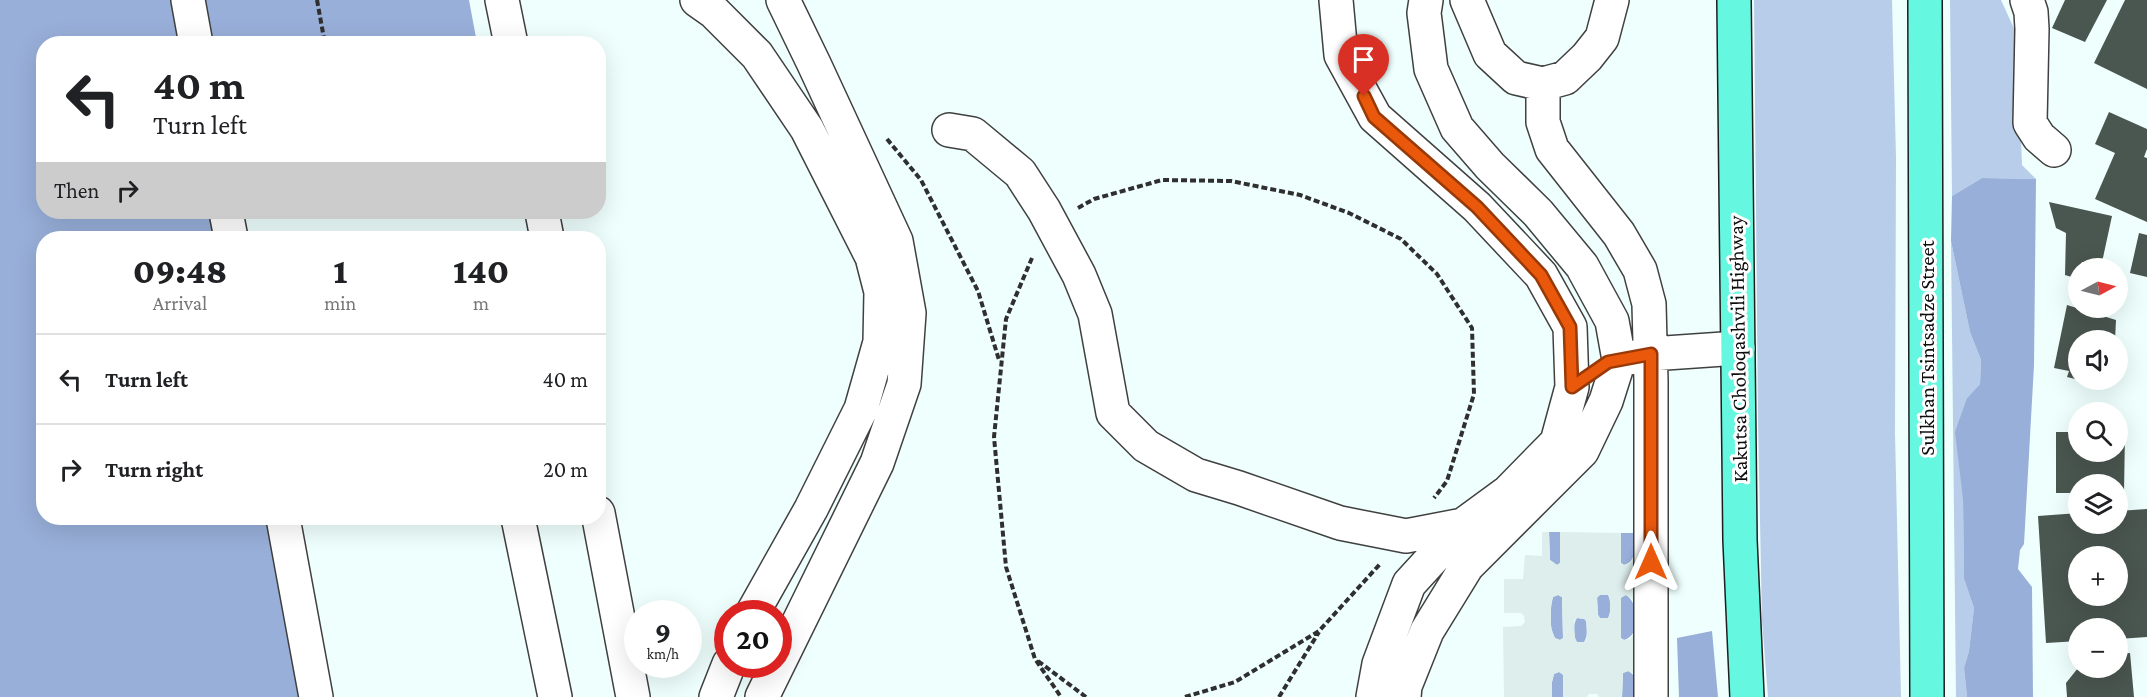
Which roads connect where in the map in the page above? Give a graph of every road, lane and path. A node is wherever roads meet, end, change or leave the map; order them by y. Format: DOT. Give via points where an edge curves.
graph roads {
  1 [pos="188,0"];
  2 [pos="317,0"];
  3 [pos="502,0"];
  4 [pos="697,0"];
  5 [pos="783,0"];
  6 [pos="1336,0"];
  7 [pos="1426,0"];
  8 [pos="1467,0"];
  9 [pos="1612,0"];
  10 [pos="1734,0"];
  11 [pos="1925,0"];
  12 [pos="2027,0"];
  13 [pos="195,36"];
  14 [pos="324,36"];
  15 [pos="509,36"];
  16 [pos="1543,84"];
  17 [pos="949,130"];
  18 [pos="880,132"];
  19 [pos="2054,150"];
  20 [pos="1051,223"];
  21 [pos="1738,348"];
  22 [pos="1651,354"];
  23 [pos="1619,360"];
  24 [pos="1000,364"];
  25 [pos="1572,387"];
  26 [pos="284,525"];
  27 [pos="519,525"];
  28 [pos="600,525"];
  29 [pos="1463,525"];
  30 [pos="1406,536"];
  31 [pos="760,600"];
  32 [pos="1319,631"];
  33 [pos="1035,659"];
  34 [pos="723,678"];
  35 [pos="316,697"];
  36 [pos="555,697"];
  37 [pos="633,697"];
  38 [pos="716,697"];
  39 [pos="762,697"];
  40 [pos="1061,697"];
  41 [pos="1086,697"];
  42 [pos="1185,697"];
  43 [pos="1280,697"];
  44 [pos="1373,697"];
  45 [pos="1404,697"];
  46 [pos="1651,697"];
  47 [pos="1747,697"];
  48 [pos="1927,697"];
  1 -- 13 [label="lane"];
  2 -- 14 [label="path"];
  3 -- 15 [label="lane"];
  4 -- 31 [label="lane" via="757,55 807,129 872,257 881,292 880,342 861,410"];
  5 -- 39 [label="lane" via="896,242 909,313 904,384 877,463"];
  6 -- 25 [label="lane" via="1341,55 1374,117 1477,207 1541,275 1570,327"];
  7 -- 23 [label="lane" via="1431,69 1457,128 1582,266 1612,321"];
  8 -- 16 [label="lane" via="1490,54 1516,78"];
  9 -- 16 [label="lane" via="1602,38 1587,57 1565,78"];
  10 -- 21 [label="main road, Kakutsa Choloqashvili Highway"];
  11 -- 48 [label="main road, Sulkhan Tsintsadze Street"];
  12 -- 19 [label="lane" via="2032,29 2030,123"];
  16 -- 22 [label="lane" via="1543,122 1552,149 1619,234 1640,270 1649,304"];
  17 -- 20 [label="lane" via="973,134 1020,173"];
  18 -- 24 [label="path" via="921,180 978,291"];
  20 -- 24 [label="path" via="1006,318"];
  20 -- 30 [label="lane" via="1079,274 1095,314 1113,412 1146,446 1196,475 1340,523"];
  20 -- 30 [label="path" via="1094,199 1162,180 1231,181 1300,195 1349,213 1401,239 1437,274 1472,328 1474,394 1447,481"];
  21 -- 22 [label="lane"];
  21 -- 47 [label="main road, Kakutsa Choloqashvili Highway"];
  22 -- 23 [label="lane"];
  22 -- 46 [label="lane"];
  23 -- 25 [label="lane" via="1608,362"];
  23 -- 45 [label="lane" via="1606,401 1582,451 1467,566 1427,632"];
  24 -- 33 [label="path" via="994,437 1006,567"];
  25 -- 29 [label="lane" via="1557,442 1508,492"];
  26 -- 35 [label="lane"];
  27 -- 36 [label="lane"];
  28 -- 37 [label="lane"];
  29 -- 30 [label="lane"];
  29 -- 44 [label="lane" via="1409,584 1379,664"];
  30 -- 32 [label="path"];
  32 -- 42 [label="path" via="1235,682"];
  32 -- 43 [label="path"];
  33 -- 40 [label="path"];
  33 -- 41 [label="path"];
  34 -- 38 [label="lane"];
}
